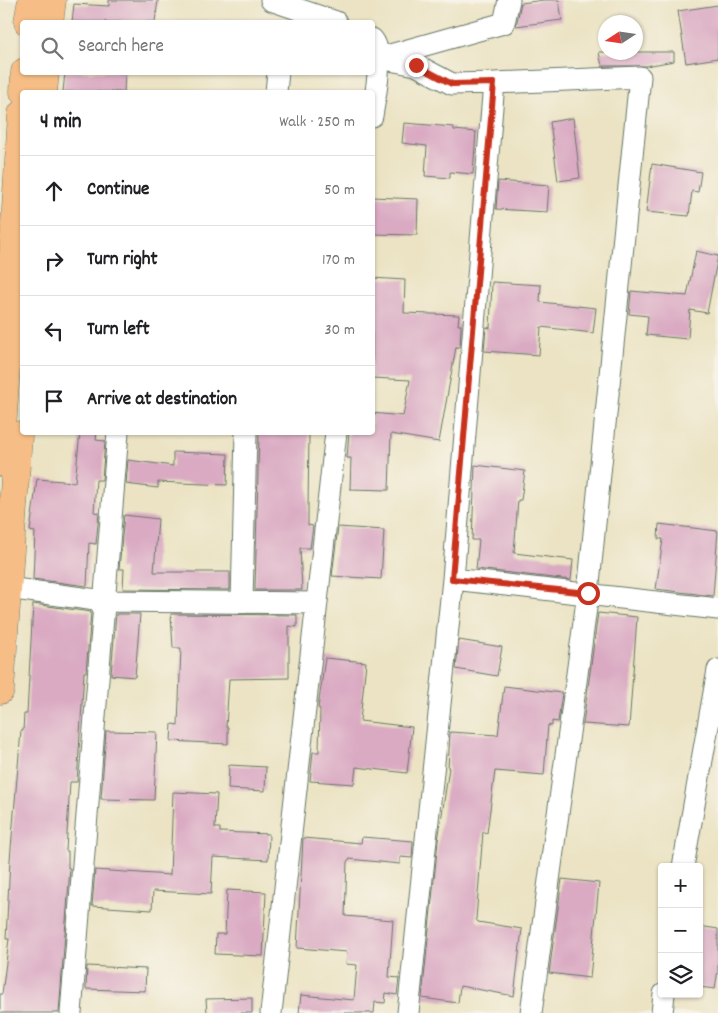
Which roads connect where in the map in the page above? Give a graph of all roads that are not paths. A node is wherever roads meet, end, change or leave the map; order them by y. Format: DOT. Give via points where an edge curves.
graph roads {
  1 [pos="32,0"];
  2 [pos="52,0"];
  3 [pos="509,0"];
  4 [pos="281,9"];
  5 [pos="28,20"];
  6 [pos="50,20"];
  7 [pos="328,20"];
  8 [pos="376,49"];
  9 [pos="375,66"];
  10 [pos="25,75"];
  11 [pos="45,75"];
  12 [pos="278,75"];
  13 [pos="374,75"];
  14 [pos="494,83"];
  15 [pos="24,90"];
  16 [pos="43,90"];
  17 [pos="276,90"];
  18 [pos="374,90"];
  19 [pos="20,146"];
  20 [pos="20,408"];
  21 [pos="118,435"];
  22 [pos="246,435"];
  23 [pos="336,435"];
  24 [pos="0,462"];
  25 [pos="452,579"];
  26 [pos="7,588"];
  27 [pos="588,593"];
  28 [pos="104,601"];
  29 [pos="242,602"];
  30 [pos="316,603"];
  31 [pos="718,609"];
  32 [pos="718,670"];
  33 [pos="0,690"];
  34 [pos="684,863"];
  35 [pos="664,998"];
  36 [pos="71,1013"];
  37 [pos="271,1013"];
  38 [pos="408,1013"];
  39 [pos="531,1013"];
  40 [pos="662,1013"];
  1 -- 5 [label="highway"];
  2 -- 6 [label="highway"];
  3 -- 8 [label="street" via="504,23"];
  4 -- 7 [label="street"];
  8 -- 9 [label="street"];
  8 -- 14 [label="street" via="452,84"];
  10 -- 15 [label="highway"];
  11 -- 16 [label="highway"];
  12 -- 17 [label="street"];
  13 -- 18 [label="street"];
  14 -- 25 [label="street"];
  14 -- 27 [label="street" via="640,77"];
  19 -- 24 [label="highway"];
  20 -- 26 [label="highway"];
  21 -- 28 [label="street"];
  22 -- 29 [label="street"];
  23 -- 30 [label="street"];
  25 -- 27 [label="street"];
  25 -- 38 [label="street"];
  26 -- 28 [label="street"];
  26 -- 33 [label="highway"];
  27 -- 31 [label="street"];
  27 -- 39 [label="street"];
  28 -- 29 [label="street"];
  28 -- 36 [label="street"];
  29 -- 30 [label="street"];
  30 -- 37 [label="street"];
  32 -- 34 [label="street"];
  35 -- 40 [label="street"];
}
